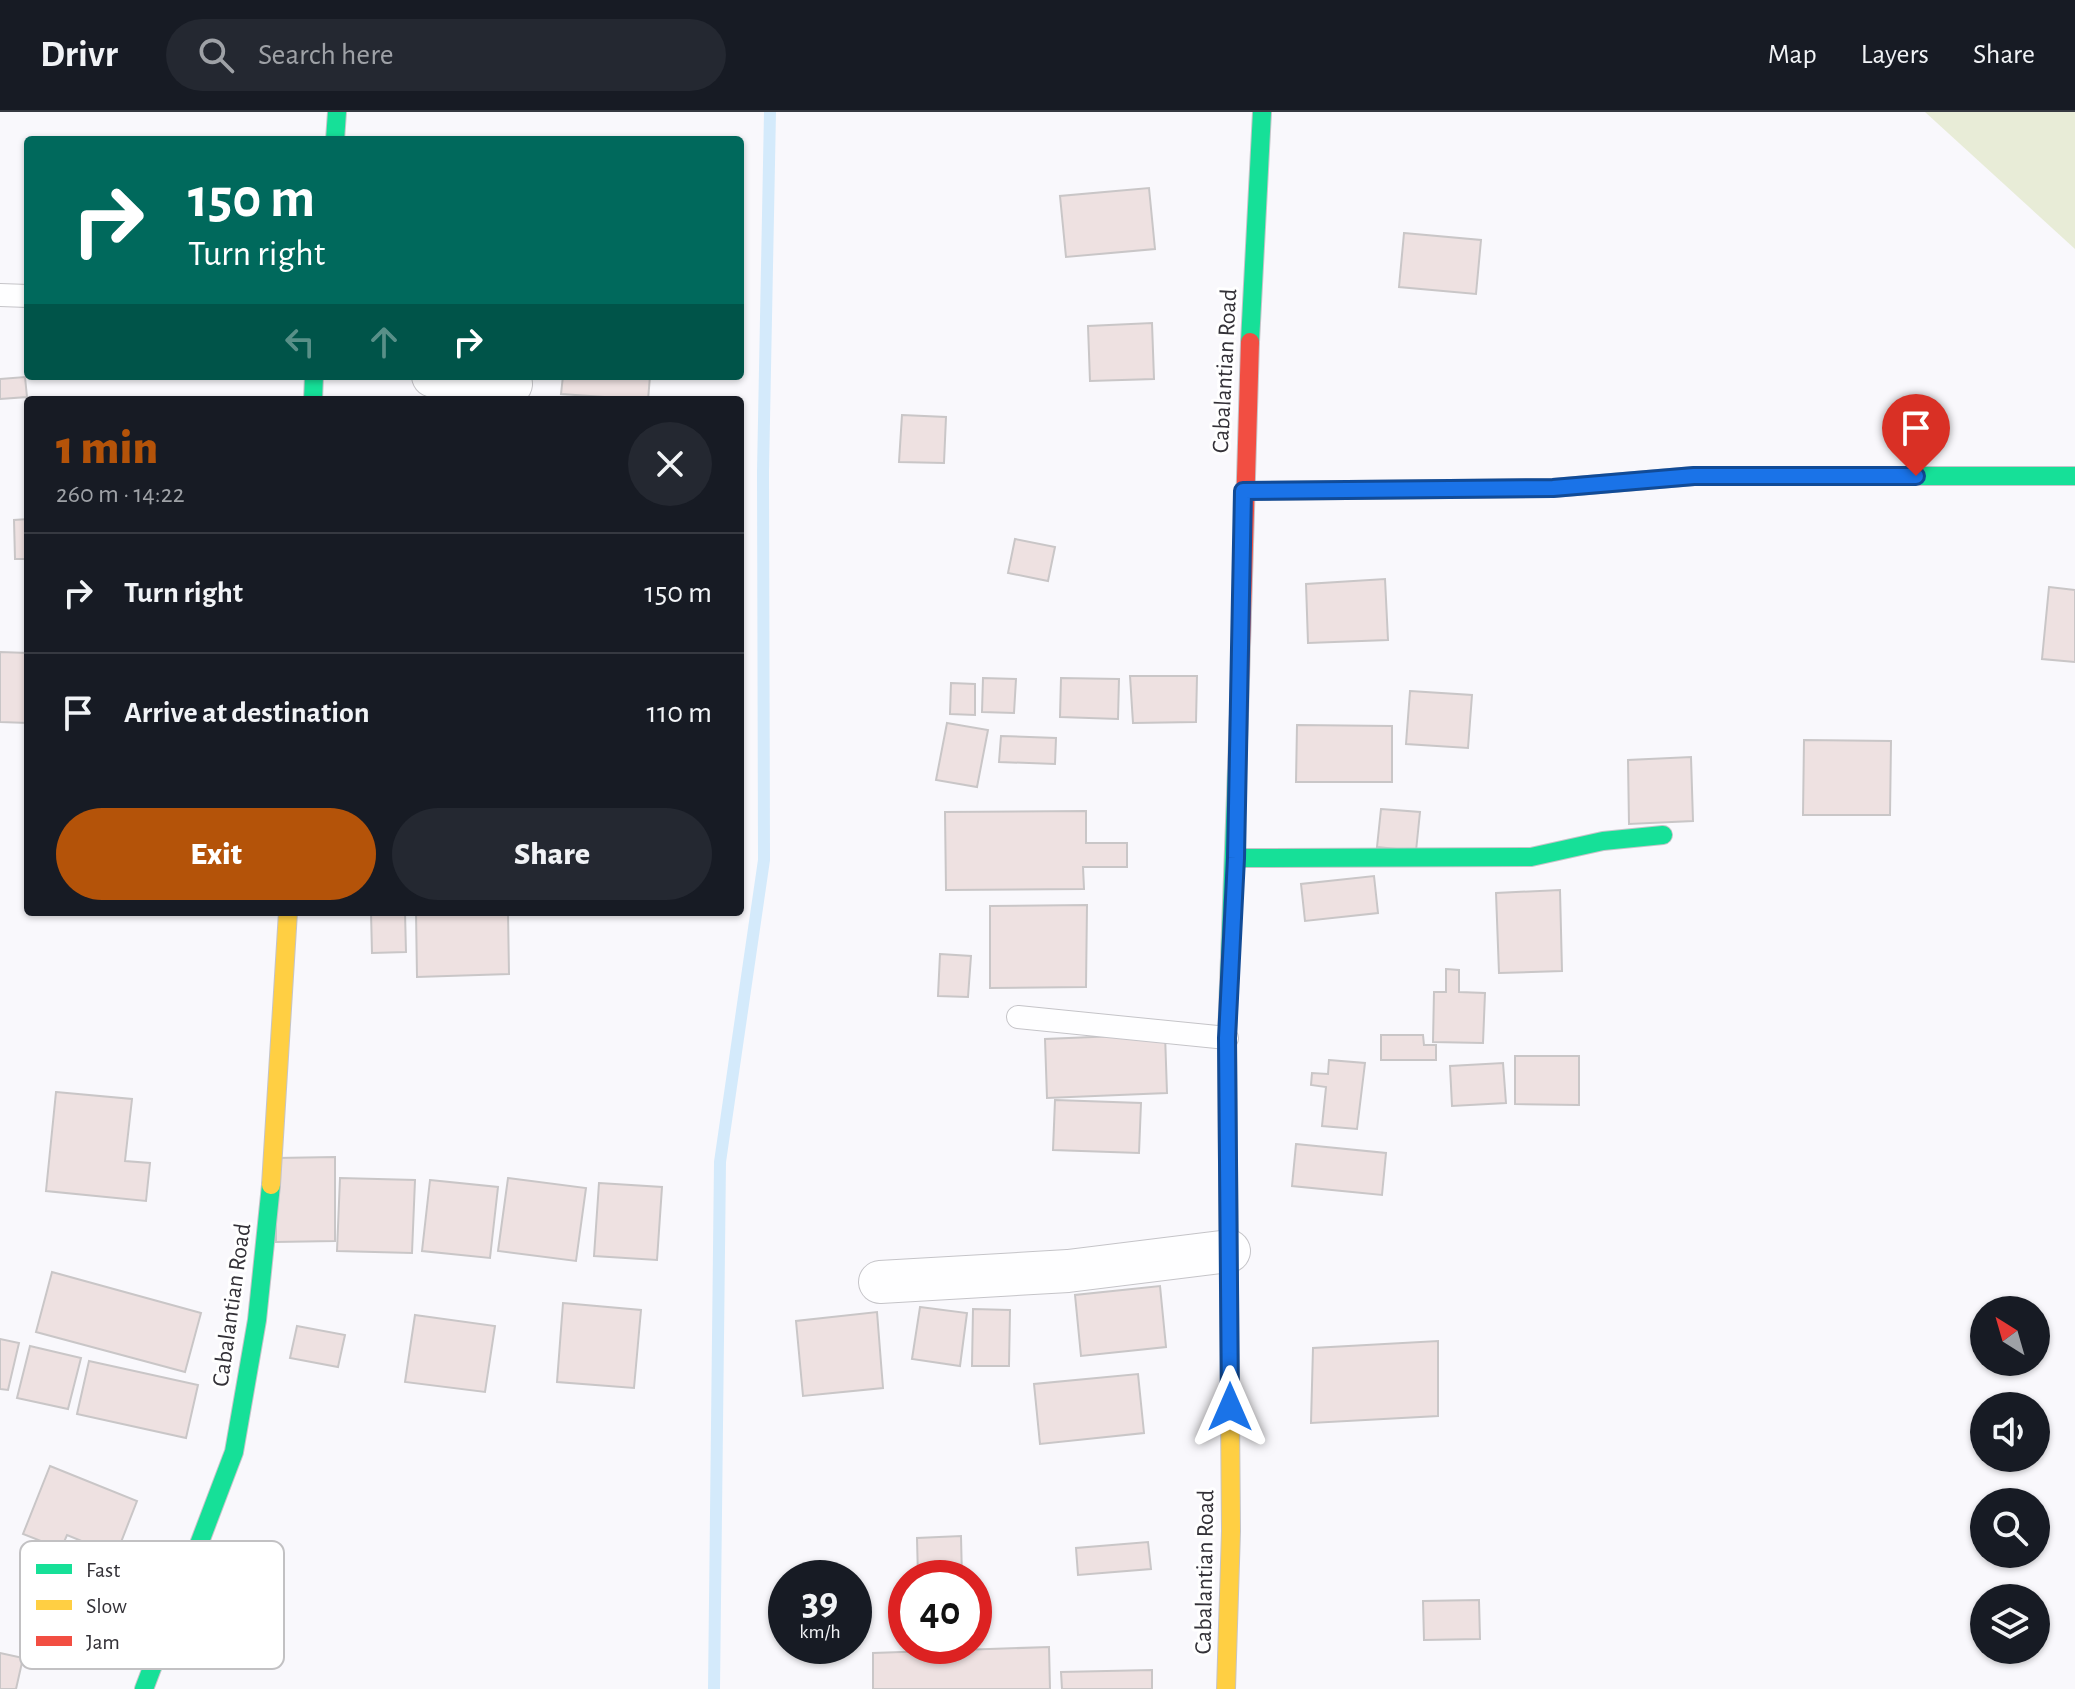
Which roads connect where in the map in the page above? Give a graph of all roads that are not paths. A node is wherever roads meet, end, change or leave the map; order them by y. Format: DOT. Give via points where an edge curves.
graph roads {
  1 [pos="337,112"];
  2 [pos="1262,112"];
  3 [pos="335,136"];
  4 [pos="0,295"];
  5 [pos="24,296"];
  6 [pos="472,380"];
  7 [pos="511,384"];
  8 [pos="2075,476"];
  9 [pos="1243,491"];
  10 [pos="1663,835"];
  11 [pos="1236,858"];
  12 [pos="288,916"];
  13 [pos="1018,1017"];
  14 [pos="1227,1038"];
  15 [pos="1229,1251"];
  16 [pos="880,1282"];
  17 [pos="200,1541"];
  18 [pos="152,1669"];
  19 [pos="144,1689"];
  20 [pos="1226,1689"];
  1 -- 3 [label="street"];
  2 -- 9 [label="street, Cabalantian Road"];
  4 -- 5 [label="lane"];
  6 -- 7 [label="street"];
  8 -- 9 [label="street" via="1694,476 1553,488"];
  9 -- 11 [label="street, Cabalantian Road"];
  10 -- 11 [label="street" via="1531,857"];
  11 -- 14 [label="street, Cabalantian Road"];
  12 -- 17 [label="street, Cabalantian Road" via="268,1235 257,1320 234,1452"];
  13 -- 14 [label="lane"];
  14 -- 15 [label="street, Cabalantian Road"];
  15 -- 16 [label="street" via="1068,1271"];
  15 -- 20 [label="street, Cabalantian Road"];
  18 -- 19 [label="street, Cabalantian Road"];
}
